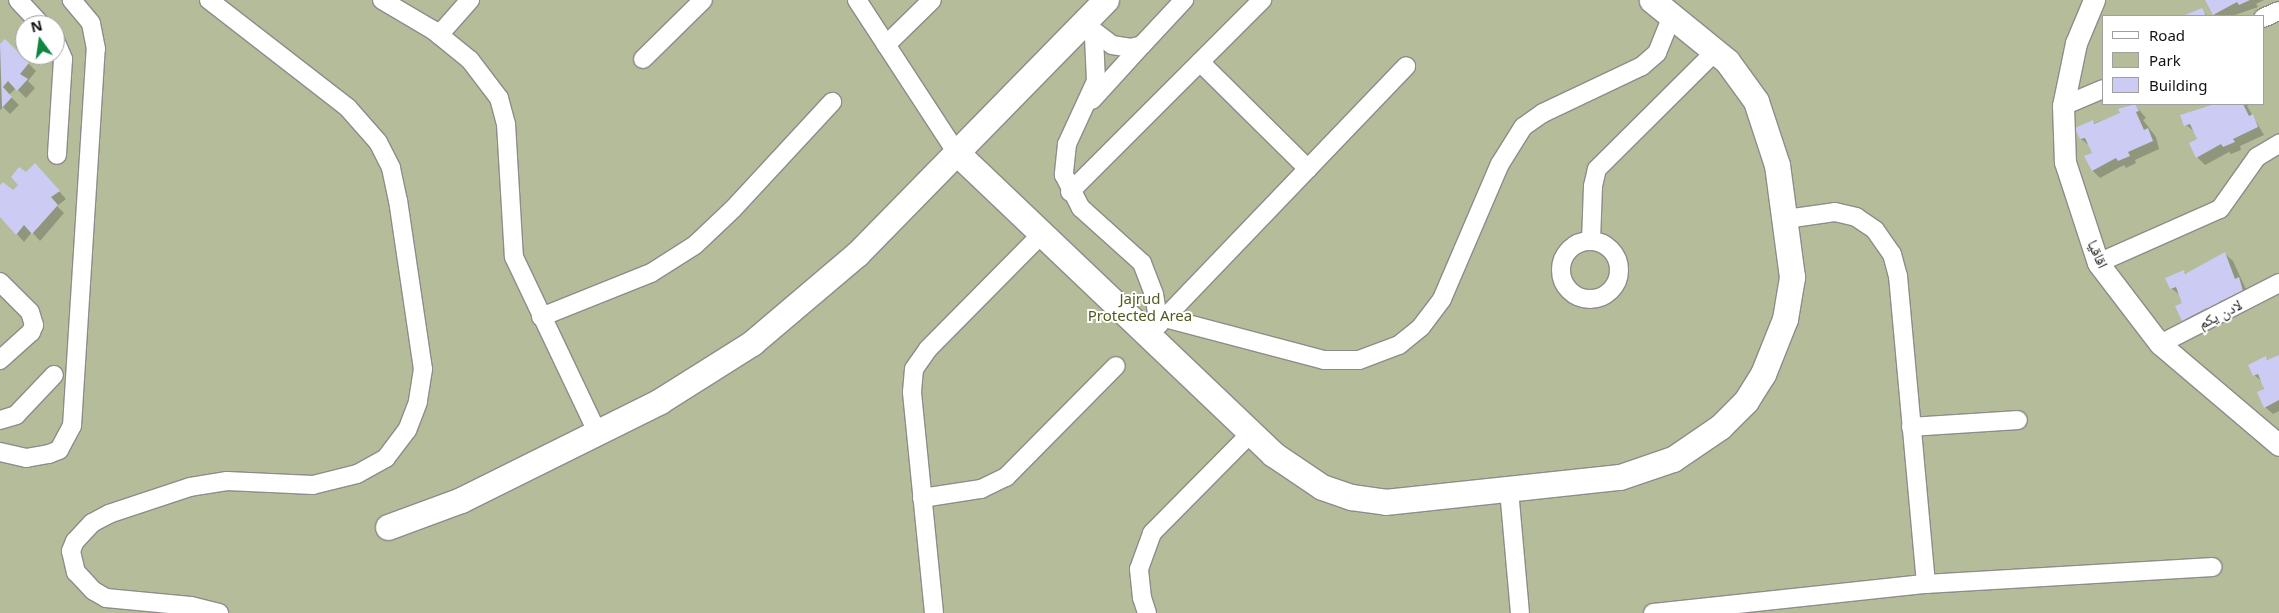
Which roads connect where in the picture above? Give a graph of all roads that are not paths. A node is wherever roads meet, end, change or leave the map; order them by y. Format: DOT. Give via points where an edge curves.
graph roads {
  1 [pos="18,0"];
  2 [pos="72,0"];
  3 [pos="209,0"];
  4 [pos="382,0"];
  5 [pos="470,0"];
  6 [pos="703,0"];
  7 [pos="857,0"];
  8 [pos="932,0"];
  9 [pos="1106,0"];
  10 [pos="1184,0"];
  11 [pos="1262,0"];
  12 [pos="1652,0"];
  13 [pos="2094,0"];
  14 [pos="2279,11"];
  15 [pos="32,15"];
  16 [pos="1672,16"];
  17 [pos="2264,18"];
  18 [pos="1089,24"];
  19 [pos="439,35"];
  20 [pos="886,45"];
  21 [pos="1142,45"];
  22 [pos="1715,52"];
  23 [pos="643,59"];
  24 [pos="1200,62"];
  25 [pos="64,65"];
  26 [pos="1406,66"];
  27 [pos="2102,89"];
  28 [pos="832,102"];
  29 [pos="2063,106"];
  30 [pos="1085,108"];
  31 [pos="2279,144"];
  32 [pos="956,152"];
  33 [pos="57,156"];
  34 [pos="1308,168"];
  35 [pos="1070,192"];
  36 [pos="1786,219"];
  37 [pos="1042,234"];
  38 [pos="1592,241"];
  39 [pos="2098,263"];
  40 [pos="0,282"];
  41 [pos="2279,283"];
  42 [pos="541,317"];
  43 [pos="1157,326"];
  44 [pos="2160,344"];
  45 [pos="0,360"];
  46 [pos="1116,366"];
  47 [pos="54,375"];
  48 [pos="0,420"];
  49 [pos="2018,420"];
  50 [pos="1911,427"];
  51 [pos="597,432"];
  52 [pos="1250,433"];
  53 [pos="2278,443"];
  54 [pos="0,452"];
  55 [pos="1510,490"];
  56 [pos="922,498"];
  57 [pos="388,527"];
  58 [pos="2212,567"];
  59 [pos="1926,584"];
  60 [pos="219,613"];
  61 [pos="934,613"];
  62 [pos="1147,613"];
  63 [pos="1520,613"];
  64 [pos="1653,613"];
  1 -- 15 [label="street"];
  2 -- 54 [label="street" via="91,24 96,49 72,426 59,450 49,454 26,458"];
  3 -- 60 [label="street" via="348,108 378,142 391,168 398,200 423,369 418,402 407,430 386,458 365,470 342,480 313,485 227,481 190,487 109,514 92,523 75,541 71,550 76,572 94,591 106,598 191,606"];
  4 -- 19 [label="street"];
  5 -- 19 [label="street"];
  6 -- 23 [label="street"];
  7 -- 20 [label="street"];
  8 -- 20 [label="street"];
  9 -- 18 [label="main road"];
  10 -- 21 [label="street"];
  11 -- 24 [label="street"];
  12 -- 16 [label="main road"];
  13 -- 29 [label="street, اقاقیا" via="2076,43"];
  14 -- 17 [label="street"];
  16 -- 22 [label="main road"];
  16 -- 43 [label="street" via="1656,53 1642,66 1543,113 1523,127 1500,164 1442,299 1421,327 1399,345 1366,358 1324,360"];
  18 -- 21 [label="street" via="1112,45 1131,48"];
  18 -- 30 [label="street" via="1097,71"];
  18 -- 32 [label="main road"];
  19 -- 42 [label="street" via="470,60 499,98 506,124 514,257"];
  20 -- 32 [label="street"];
  21 -- 30 [label="street"];
  22 -- 36 [label="main road" via="1737,72 1762,114"];
  22 -- 38 [label="street" via="1596,169 1592,186"];
  24 -- 34 [label="street"];
  24 -- 35 [label="street"];
  25 -- 33 [label="street"];
  26 -- 34 [label="street"];
  27 -- 29 [label="street"];
  28 -- 42 [label="street" via="733,210 695,245 651,273"];
  29 -- 39 [label="street, اقاقیا" via="2065,162"];
  30 -- 35 [label="street" via="1064,155 1064,175"];
  31 -- 39 [label="street" via="2252,162 2220,208"];
  32 -- 37 [label="main road"];
  32 -- 51 [label="main road" via="856,254 752,343 675,392"];
  34 -- 43 [label="street"];
  35 -- 43 [label="street" via="1091,219 1142,263 1154,294"];
  36 -- 50 [label="street" via="1844,214 1866,223 1887,244 1898,276"];
  36 -- 55 [label="main road" via="1792,263 1787,309 1763,374 1734,415 1693,446 1641,473 1592,482"];
  37 -- 43 [label="main road"];
  37 -- 56 [label="street" via="928,349 914,369 912,392"];
  39 -- 44 [label="street, اقاقیا"];
  40 -- 45 [label="street" via="30,312 34,325 31,332"];
  41 -- 44 [label="street, لادن یکم"];
  42 -- 51 [label="street"];
  43 -- 52 [label="main road"];
  44 -- 53 [label="street, اقاقیا"];
  46 -- 56 [label="street" via="1006,477 981,489"];
  47 -- 48 [label="street" via="16,415"];
  49 -- 50 [label="street"];
  50 -- 59 [label="street"];
  51 -- 57 [label="main road" via="461,500"];
  52 -- 55 [label="main road" via="1306,478 1336,492 1368,501 1406,501"];
  52 -- 62 [label="street" via="1152,533 1139,569"];
  55 -- 63 [label="street"];
  56 -- 61 [label="street"];
  58 -- 59 [label="street"];
  59 -- 64 [label="street"];
}
